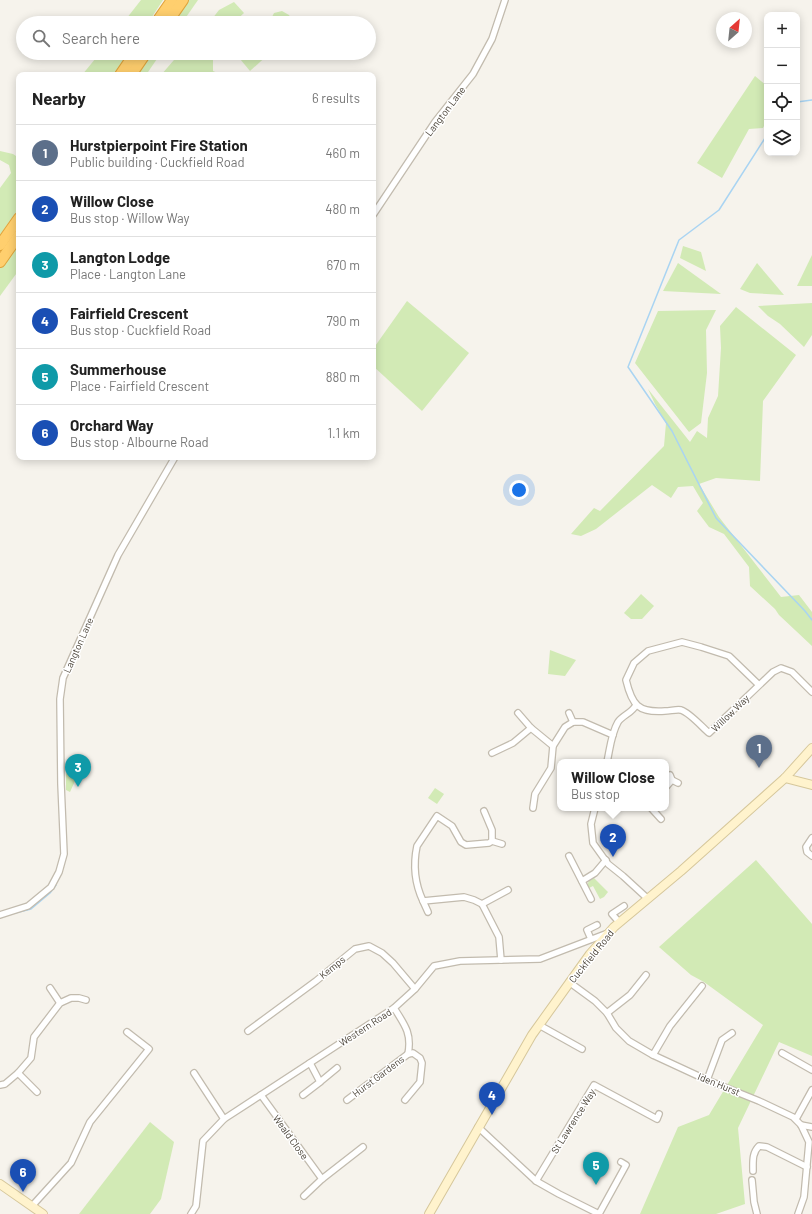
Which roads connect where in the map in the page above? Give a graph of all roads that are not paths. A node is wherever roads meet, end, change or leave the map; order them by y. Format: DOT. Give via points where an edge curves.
graph roads {
  1 [pos="172,0"];
  2 [pos="183,0"];
  3 [pos="505,0"];
  4 [pos="161,16"];
  5 [pos="172,16"];
  6 [pos="130,60"];
  7 [pos="141,60"];
  8 [pos="122,72"];
  9 [pos="133,72"];
  10 [pos="376,210"];
  11 [pos="16,222"];
  12 [pos="16,239"];
  13 [pos="0,245"];
  14 [pos="0,262"];
  15 [pos="173,460"];
  16 [pos="759,685"];
  17 [pos="812,692"];
  18 [pos="636,705"];
  19 [pos="518,713"];
  20 [pos="569,713"];
  21 [pos="573,722"];
  22 [pos="531,728"];
  23 [pos="613,735"];
  24 [pos="553,746"];
  25 [pos="812,748"];
  26 [pos="492,753"];
  27 [pos="608,759"];
  28 [pos="785,778"];
  29 [pos="673,780"];
  30 [pos="669,784"];
  31 [pos="812,785"];
  32 [pos="533,808"];
  33 [pos="594,811"];
  34 [pos="654,811"];
  35 [pos="483,814"];
  36 [pos="661,819"];
  37 [pos="812,838"];
  38 [pos="492,841"];
  39 [pos="502,844"];
  40 [pos="569,856"];
  41 [pos="812,856"];
  42 [pos="606,860"];
  43 [pos="582,881"];
  44 [pos="508,890"];
  45 [pos="646,898"];
  46 [pos="592,899"];
  47 [pos="423,901"];
  48 [pos="482,904"];
  49 [pos="624,906"];
  50 [pos="428,912"];
  51 [pos="0,914"];
  52 [pos="619,922"];
  53 [pos="597,925"];
  54 [pos="608,933"];
  55 [pos="591,939"];
  56 [pos="501,960"];
  57 [pos="646,975"];
  58 [pos="569,982"];
  59 [pos="702,986"];
  60 [pos="50,988"];
  61 [pos="415,989"];
  62 [pos="86,1000"];
  63 [pos="60,1003"];
  64 [pos="394,1008"];
  65 [pos="607,1013"];
  66 [pos="539,1024"];
  67 [pos="248,1031"];
  68 [pos="127,1032"];
  69 [pos="732,1033"];
  70 [pos="582,1049"];
  71 [pos="782,1053"];
  72 [pos="408,1054"];
  73 [pos="653,1055"];
  74 [pos="310,1063"];
  75 [pos="337,1068"];
  76 [pos="812,1070"];
  77 [pos="18,1073"];
  78 [pos="194,1073"];
  79 [pos="707,1080"];
  80 [pos="320,1082"];
  81 [pos="0,1085"];
  82 [pos="812,1090"];
  83 [pos="37,1092"];
  84 [pos="261,1095"];
  85 [pos="303,1095"];
  86 [pos="347,1100"];
  87 [pos="405,1100"];
  88 [pos="659,1114"];
  89 [pos="224,1119"];
  90 [pos="796,1119"];
  91 [pos="801,1125"];
  92 [pos="478,1127"];
  93 [pos="812,1127"];
  94 [pos="363,1147"];
  95 [pos="621,1162"];
  96 [pos="807,1167"];
  97 [pos="753,1171"];
  98 [pos="322,1178"];
  99 [pos="752,1180"];
  100 [pos="536,1181"];
  101 [pos="0,1184"];
  102 [pos="304,1196"];
  103 [pos="32,1206"];
  104 [pos="43,1214"];
  105 [pos="191,1214"];
  106 [pos="429,1214"];
  107 [pos="758,1214"];
  108 [pos="798,1214"];
  1 -- 4 [label="highway"];
  2 -- 5 [label="highway"];
  3 -- 10 [label="street, Langton Lane" via="492,39 473,74 435,122"];
  6 -- 8 [label="highway"];
  7 -- 9 [label="highway"];
  11 -- 13 [label="highway"];
  12 -- 14 [label="highway"];
  15 -- 51 [label="street, Langton Lane" via="118,555 64,678 60,699 64,854 59,872 51,887 28,906"];
  16 -- 17 [label="street, Willow Way" via="781,668 792,672"];
  16 -- 18 [label="street, Willow Way" via="709,733 680,710 654,712"];
  16 -- 18 [label="street" via="729,656 682,642 648,651 634,663 626,680 629,693"];
  18 -- 23 [label="street" via="619,722"];
  19 -- 22 [label="street"];
  20 -- 21 [label="street"];
  21 -- 23 [label="street" via="583,722"];
  21 -- 24 [label="street" via="565,727"];
  22 -- 24 [label="street"];
  22 -- 26 [label="street" via="513,743"];
  23 -- 27 [label="street"];
  24 -- 32 [label="street" via="551,768 536,794"];
  25 -- 28 [label="street, Cuckfield Road"];
  28 -- 31 [label="street"];
  28 -- 45 [label="street, Cuckfield Road" via="681,871"];
  29 -- 30 [label="street"];
  33 -- 42 [label="street" via="591,824 592,843"];
  34 -- 36 [label="street"];
  35 -- 38 [label="street" via="492,830"];
  37 -- 41 [label="street" via="806,846 807,852"];
  38 -- 39 [label="street"];
  38 -- 47 [label="street" via="466,845 461,842 452,826 438,814 420,841 416,852 416,880"];
  40 -- 43 [label="street"];
  42 -- 43 [label="street" via="595,873"];
  42 -- 45 [label="street"];
  43 -- 46 [label="street"];
  44 -- 48 [label="street"];
  45 -- 52 [label="street, Cuckfield Road"];
  47 -- 48 [label="street" via="464,897"];
  47 -- 50 [label="street"];
  48 -- 56 [label="street" via="499,937"];
  49 -- 52 [label="street" via="612,914"];
  52 -- 54 [label="street, Cuckfield Road"];
  53 -- 55 [label="street" via="587,930"];
  54 -- 55 [label="street, Western Road"];
  54 -- 58 [label="street, Cuckfield Road"];
  55 -- 56 [label="street, Western Road" via="540,958"];
  56 -- 61 [label="street, Western Road" via="460,961 434,966"];
  57 -- 65 [label="street" via="630,995"];
  58 -- 65 [label="street, Iden Hurst"];
  58 -- 66 [label="street, Cuckfield Road"];
  59 -- 73 [label="street" via="670,1026"];
  60 -- 63 [label="street"];
  61 -- 64 [label="street, Western Road"];
  61 -- 67 [label="street, Kemps" via="382,953 369,946 355,949"];
  62 -- 63 [label="street" via="71,998"];
  63 -- 77 [label="street" via="34,1037 31,1058"];
  64 -- 72 [label="street, Hurst Gardens" via="407,1028 410,1043"];
  64 -- 74 [label="street, Western Road"];
  65 -- 73 [label="street, Iden Hurst" via="616,1028 629,1041"];
  66 -- 70 [label="street"];
  66 -- 92 [label="street, Cuckfield Road"];
  68 -- 103 [label="street" via="149,1049 90,1122 71,1163"];
  69 -- 79 [label="street" via="722,1040"];
  71 -- 76 [label="street"];
  72 -- 86 [label="street, Hurst Gardens"];
  72 -- 87 [label="street" via="413,1053 422,1063 420,1082"];
  73 -- 79 [label="street, Iden Hurst"];
  74 -- 80 [label="street"];
  74 -- 84 [label="street, Western Road"];
  75 -- 80 [label="street"];
  77 -- 81 [label="street"];
  77 -- 83 [label="street"];
  78 -- 89 [label="street"];
  79 -- 90 [label="street, Iden Hurst"];
  80 -- 85 [label="street"];
  82 -- 90 [label="street"];
  84 -- 89 [label="street, Western Road"];
  84 -- 98 [label="street, Weald Close"];
  88 -- 100 [label="street, St Lawrence Way" via="657,1120 594,1085"];
  89 -- 105 [label="street, Western Road" via="203,1141 196,1206"];
  90 -- 91 [label="street, Iden Hurst"];
  91 -- 93 [label="street"];
  91 -- 96 [label="street, Iden Hurst" via="809,1142"];
  92 -- 100 [label="street"];
  92 -- 106 [label="street, Cuckfield Road"];
  94 -- 98 [label="street"];
  95 -- 100 [label="street" via="626,1165 599,1214"];
  96 -- 97 [label="street" via="767,1147 759,1146 753,1156"];
  96 -- 108 [label="street, Iden Hurst" via="804,1197"];
  98 -- 102 [label="street"];
  99 -- 107 [label="street"];
  101 -- 103 [label="street"];
  103 -- 104 [label="street"];
}
